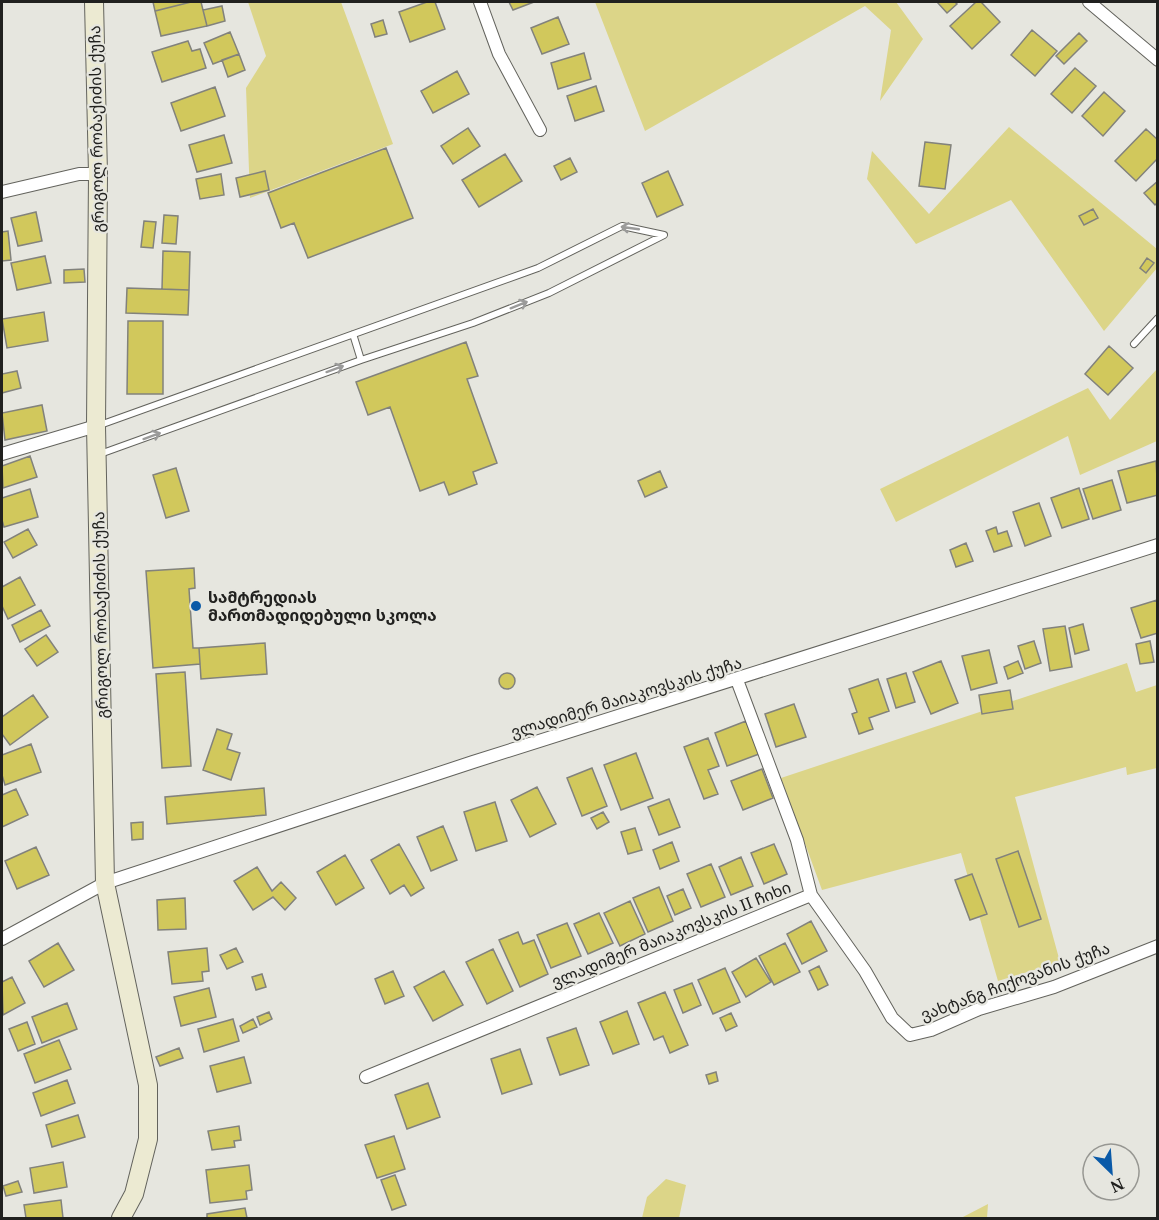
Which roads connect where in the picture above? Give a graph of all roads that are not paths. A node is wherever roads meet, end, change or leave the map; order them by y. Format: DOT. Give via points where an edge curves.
graph roads {
  1 [pos="94,2"];
  2 [pos="480,2"];
  3 [pos="1089,2"];
  4 [pos="1158,60"];
  5 [pos="540,130"];
  6 [pos="98,174"];
  7 [pos="2,192"];
  8 [pos="1158,318"];
  9 [pos="353,334"];
  10 [pos="1134,344"];
  11 [pos="361,360"];
  12 [pos="96,426"];
  13 [pos="2,454"];
  14 [pos="97,455"];
  15 [pos="1158,545"];
  16 [pos="737,680"];
  17 [pos="105,883"];
  18 [pos="811,895"];
  19 [pos="2,939"];
  20 [pos="1158,946"];
  21 [pos="366,1077"];
  22 [pos="121,1218"];
  1 -- 6 [label="street, გრიგოლ რობაქიძის ქუჩა"];
  2 -- 5 [label="street" via="499,54"];
  3 -- 4 [label="street"];
  6 -- 7 [label="street" via="79,174"];
  6 -- 12 [label="street, გრიგოლ რობაქიძის ქუჩა"];
  8 -- 10 [label="lane"];
  9 -- 11 [label="lane"];
  11 -- 9 [label="lane, one-way" via="549,293 664,235 622,226 538,268"];
  9 -- 12 [label="lane"];
  14 -- 11 [label="lane, one-way"];
  12 -- 13 [label="street"];
  12 -- 14 [label="street, გრიგოლ რობაქიძის ქუჩა"];
  14 -- 17 [label="street, გრიგოლ რობაქიძის ქუჩა"];
  15 -- 16 [label="street, ვლადიმერ მაიაკოვსკის ქუჩა"];
  16 -- 17 [label="street, ვლადიმერ მაიაკოვსკის ქუჩა"];
  16 -- 18 [label="street, ვლადიმერ მაიაკოვსკის II ჩიხი" via="797,840"];
  17 -- 19 [label="street, ვლადიმერ მაიაკოვსკის ქუჩა"];
  17 -- 22 [label="street, გრიგოლ რობაქიძის ქუჩა" via="148,1085 148,1139 134,1194"];
  18 -- 20 [label="street, ვახტანგ ჩიქოვანის ქუჩა" via="865,971 892,1018 910,1035 1054,987"];
  18 -- 21 [label="street, ვლადიმერ მაიაკოვსკის II ჩიხი"];
}
